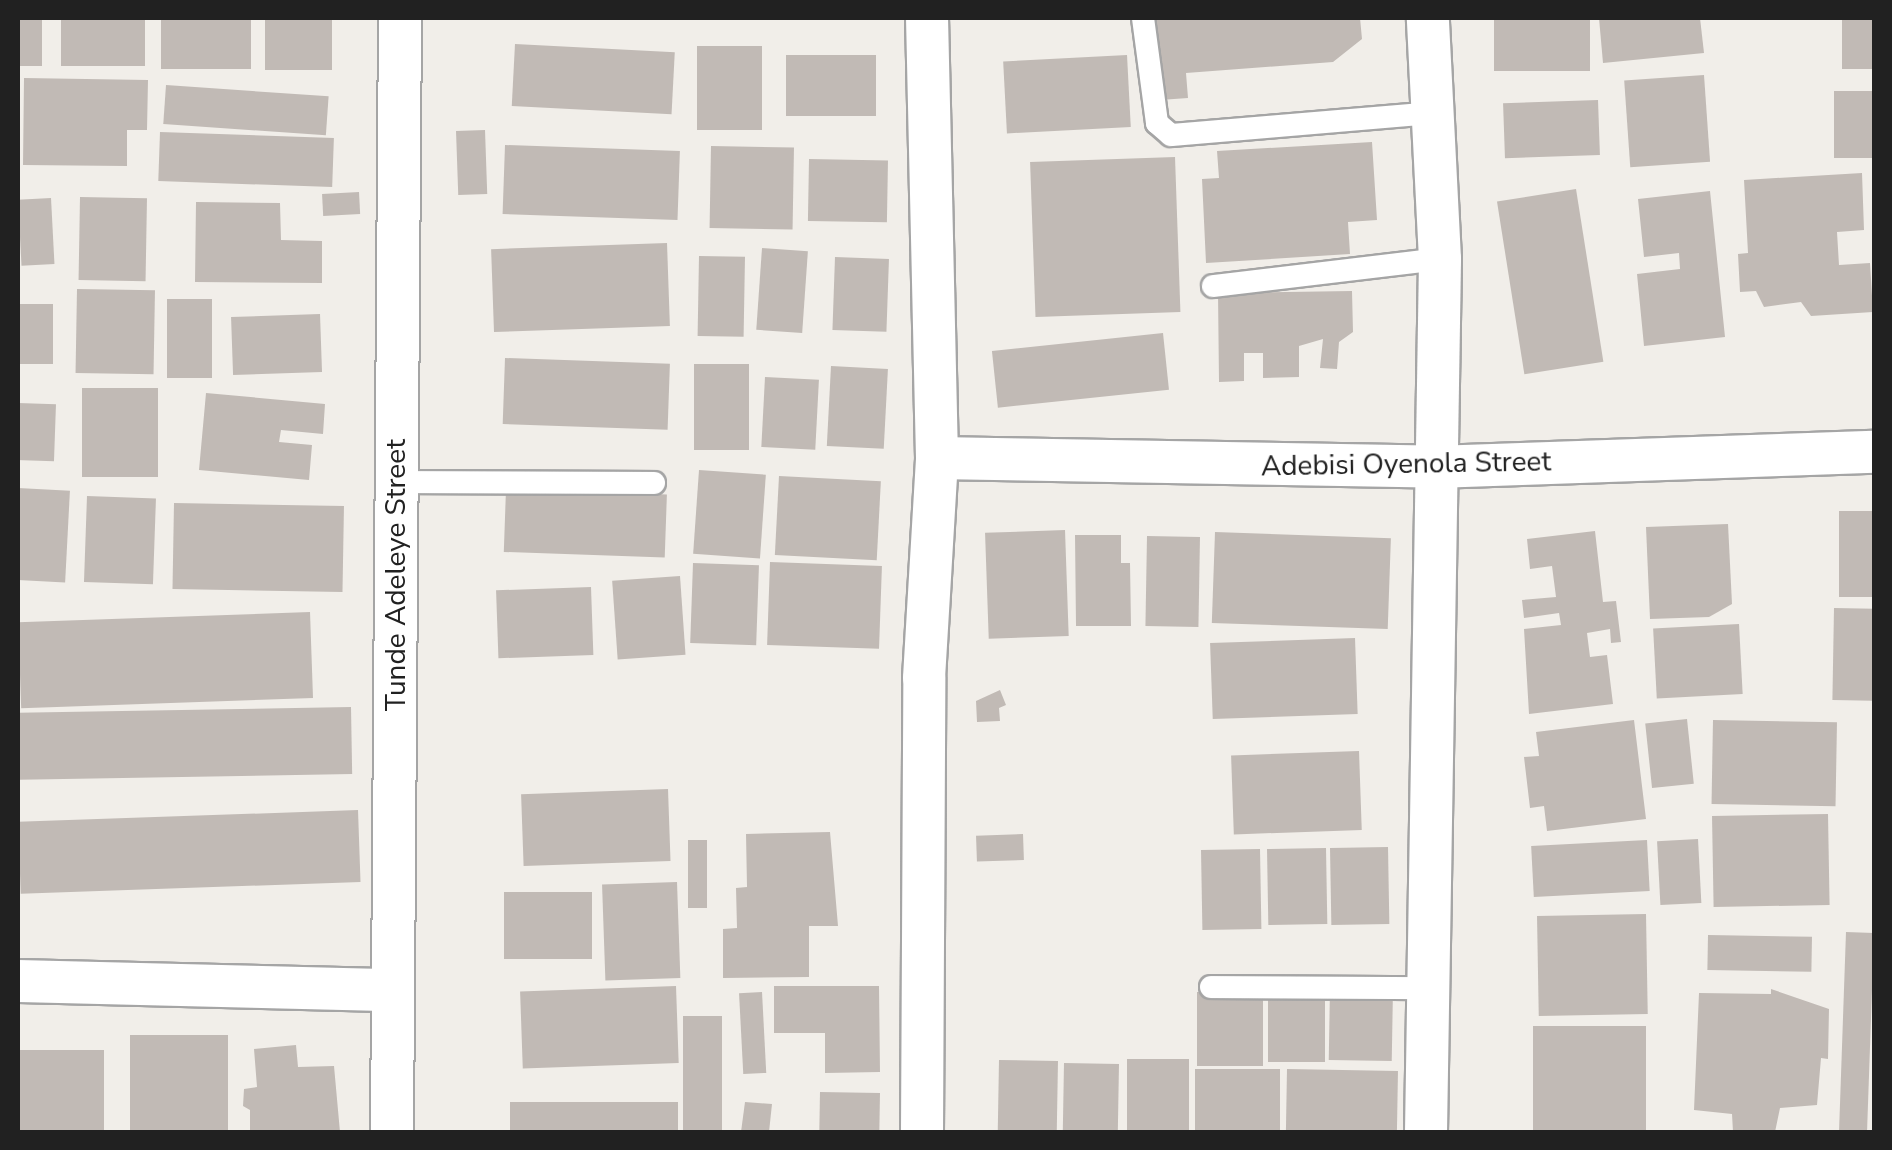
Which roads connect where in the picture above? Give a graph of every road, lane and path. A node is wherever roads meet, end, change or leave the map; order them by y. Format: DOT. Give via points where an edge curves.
graph roads {
  1 [pos="400,18"];
  2 [pos="926,18"];
  3 [pos="1144,18"];
  4 [pos="1428,18"];
  5 [pos="1432,113"];
  6 [pos="1440,259"];
  7 [pos="1213,286"];
  8 [pos="1874,452"];
  9 [pos="937,458"];
  10 [pos="1435,467"];
  11 [pos="396,482"];
  12 [pos="654,483"];
  13 [pos="18,981"];
  14 [pos="1211,986"];
  15 [pos="1428,988"];
  16 [pos="393,990"];
  17 [pos="392,1132"];
  18 [pos="922,1132"];
  19 [pos="1426,1132"];
  1 -- 11 [label="street, Tunde Adeleye Street"];
  2 -- 9 [label="street"];
  3 -- 5 [label="lane" via="1157,123 1171,136"];
  4 -- 5 [label="street"];
  5 -- 6 [label="street"];
  6 -- 7 [label="lane"];
  6 -- 10 [label="street"];
  8 -- 10 [label="street, Adebisi Oyenola Street"];
  9 -- 10 [label="street, Adebisi Oyenola Street"];
  9 -- 18 [label="street" via="924,678"];
  10 -- 15 [label="street"];
  11 -- 12 [label="lane"];
  11 -- 16 [label="street, Tunde Adeleye Street"];
  13 -- 16 [label="street"];
  14 -- 15 [label="lane"];
  15 -- 19 [label="street"];
  16 -- 17 [label="street, Tunde Adeleye Street"];
}
